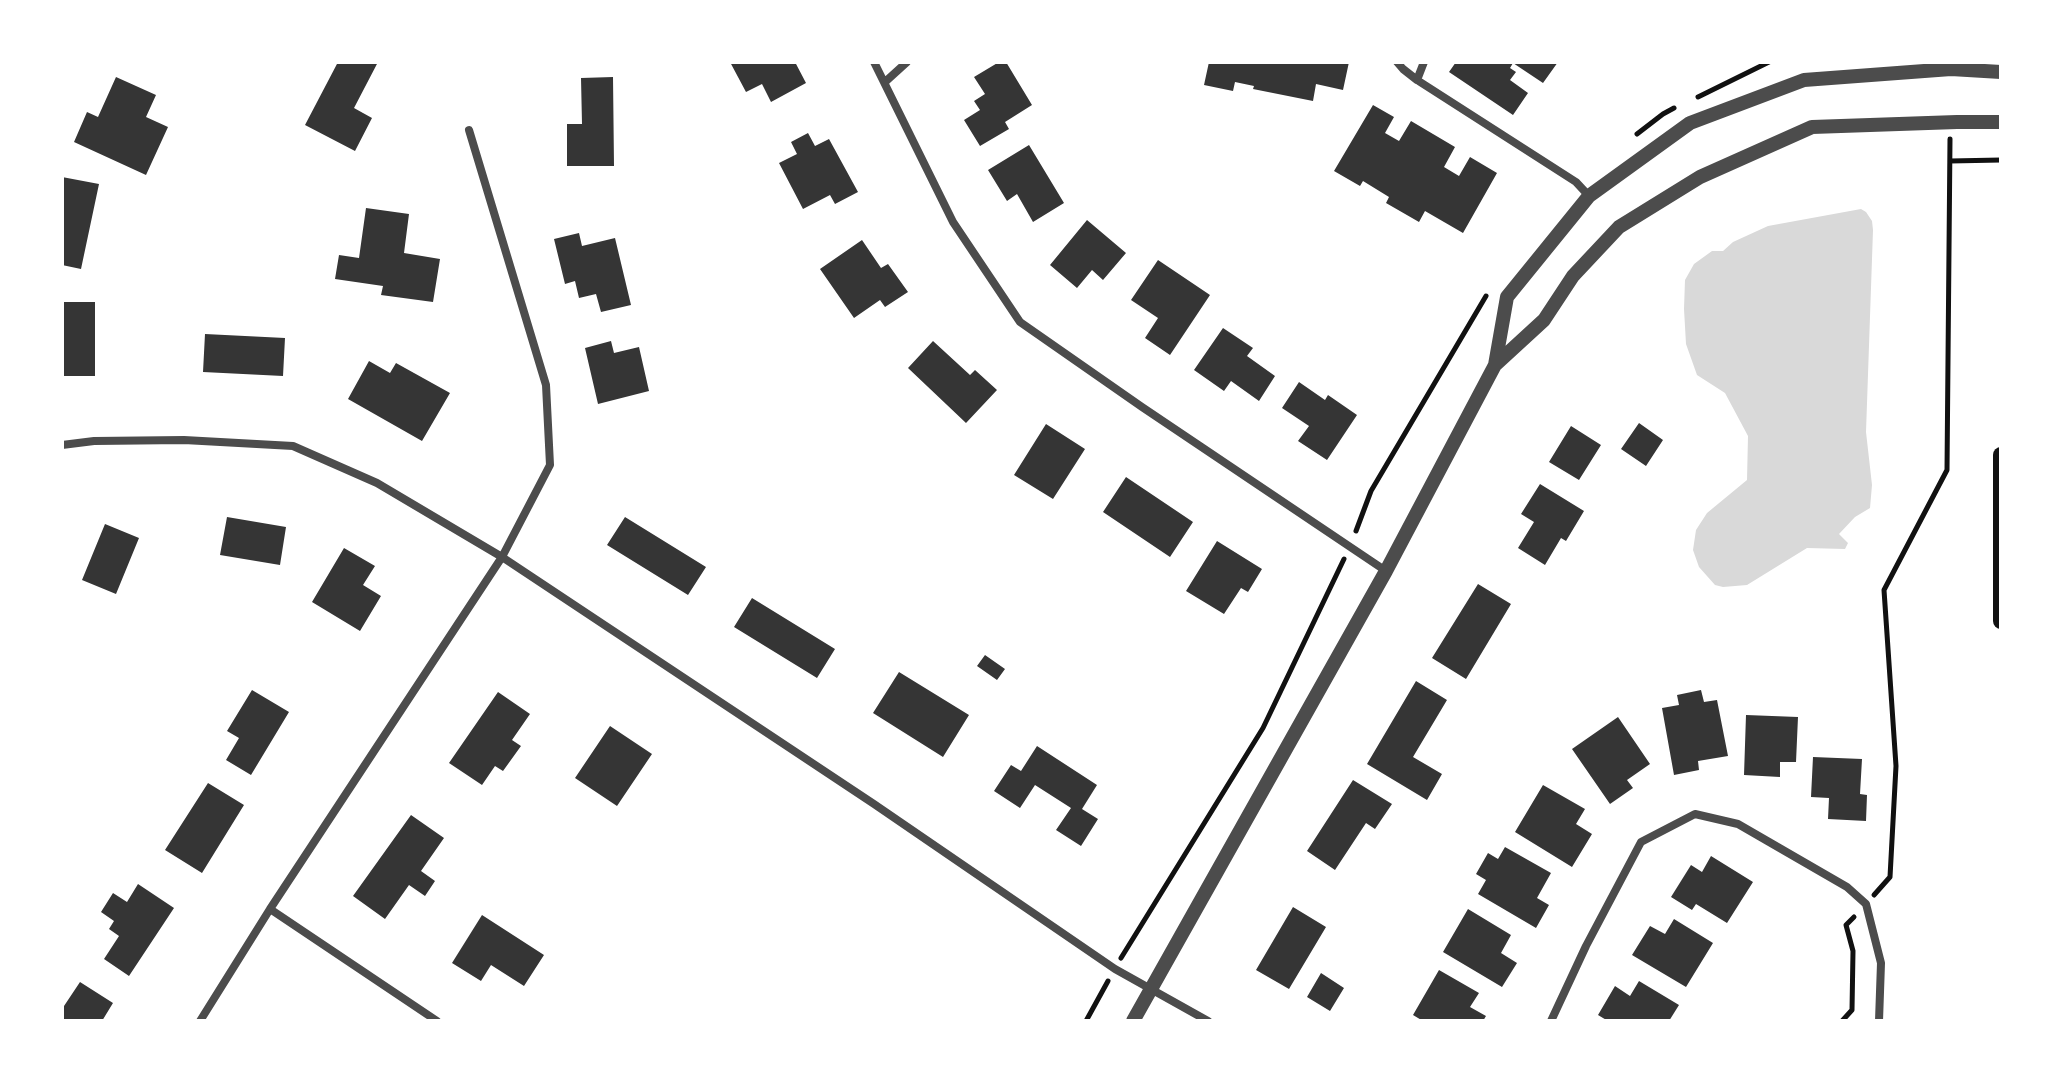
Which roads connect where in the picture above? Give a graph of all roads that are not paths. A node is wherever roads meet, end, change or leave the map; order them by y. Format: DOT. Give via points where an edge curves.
graph roads {
  1 [pos="874,62"];
  2 [pos="907,62"];
  3 [pos="1397,62"];
  4 [pos="1424,62"];
  5 [pos="2001,72"];
  6 [pos="1417,80"];
  7 [pos="885,82"];
  8 [pos="2001,122"];
  9 [pos="469,130"];
  10 [pos="1589,196"];
  11 [pos="1495,365"];
  12 [pos="62,445"];
  13 [pos="2001,455"];
  14 [pos="502,557"];
  15 [pos="1386,571"];
  16 [pos="2001,621"];
  17 [pos="270,909"];
  18 [pos="1151,988"];
  19 [pos="200,1021"];
  20 [pos="437,1021"];
  21 [pos="1133,1021"];
  22 [pos="1208,1021"];
  23 [pos="1551,1021"];
  24 [pos="1879,1021"];
  1 -- 7 [label="street"];
  2 -- 7 [label="street"];
  3 -- 6 [label="street"];
  4 -- 6 [label="street"];
  5 -- 10 [label="street" via="1951,69 1804,80 1690,123"];
  6 -- 10 [label="street" via="1576,182"];
  7 -- 15 [label="street" via="953,222 1020,322"];
  8 -- 11 [label="street" via="1812,127 1700,177 1619,227 1573,276 1544,320"];
  9 -- 14 [label="street" via="546,385 550,465"];
  10 -- 11 [label="street" via="1507,297"];
  11 -- 15 [label="street"];
  12 -- 14 [label="street" via="184,440 293,446 377,483"];
  13 -- 16 [label="main road"];
  14 -- 17 [label="street"];
  14 -- 18 [label="street" via="1115,969"];
  15 -- 18 [label="street"];
  17 -- 19 [label="street"];
  17 -- 20 [label="street"];
  18 -- 21 [label="street"];
  18 -- 22 [label="street"];
  23 -- 24 [label="street" via="1641,842 1695,814 1738,824 1847,887 1866,904 1881,963"];
}
